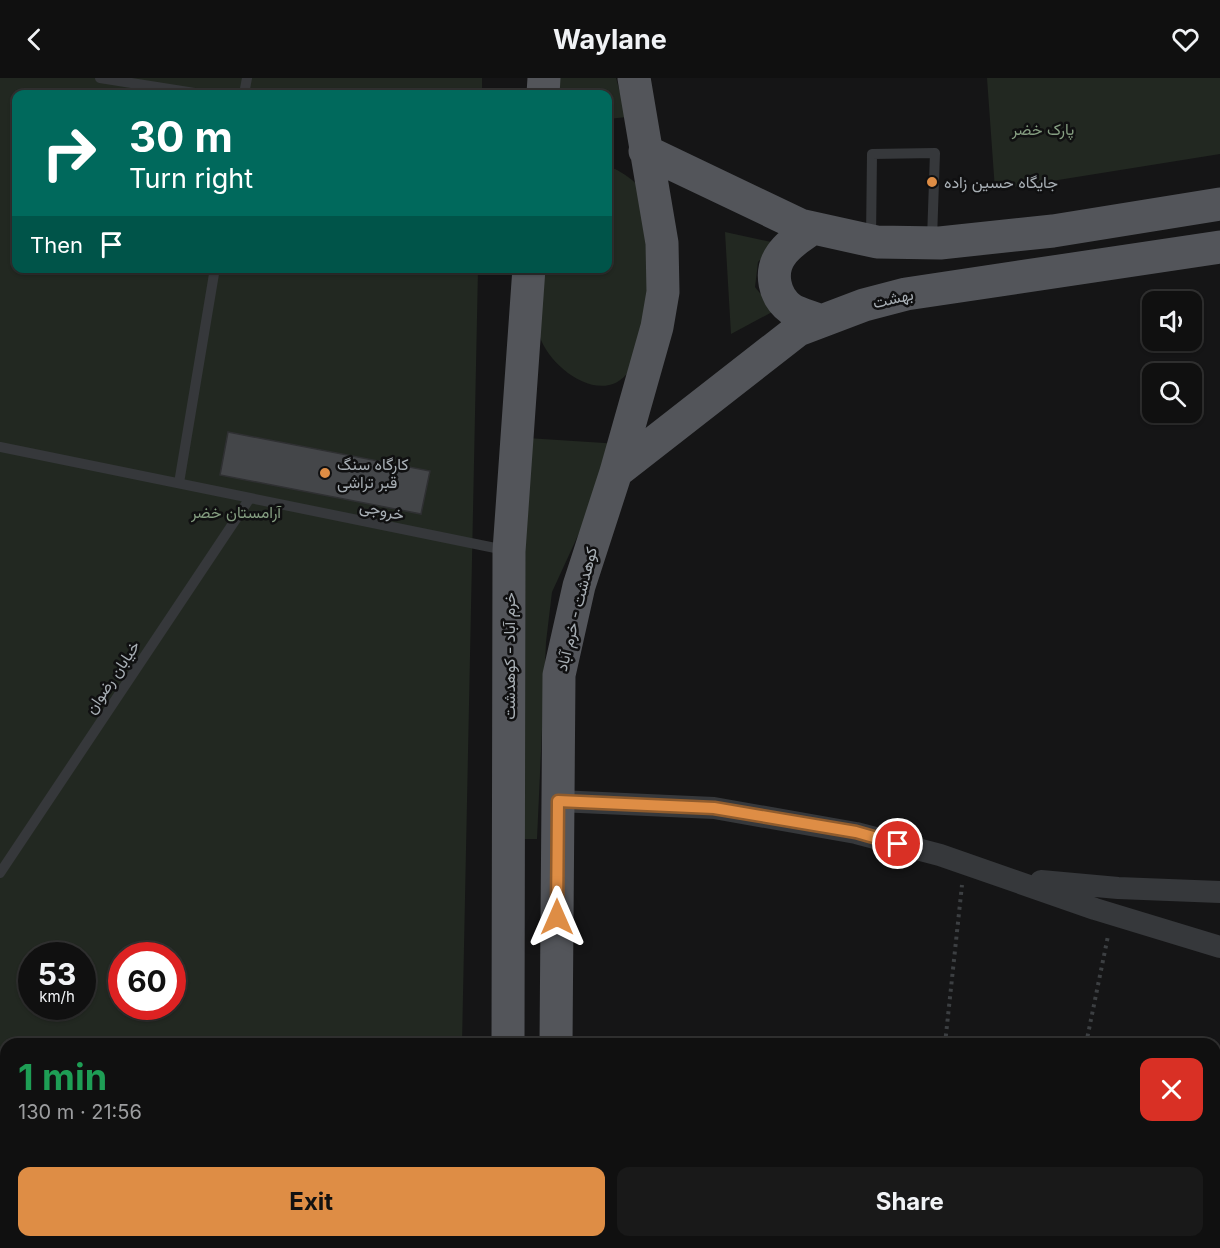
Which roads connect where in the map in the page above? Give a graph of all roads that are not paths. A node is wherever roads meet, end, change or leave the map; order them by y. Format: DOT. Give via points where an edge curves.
graph roads {
  1 [pos="100,78"];
  2 [pos="634,78"];
  3 [pos="176,90"];
  4 [pos="645,151"];
  5 [pos="1220,204"];
  6 [pos="813,228"];
  7 [pos="870,240"];
  8 [pos="932,243"];
  9 [pos="1220,248"];
  10 [pos="214,273"];
  11 [pos="529,273"];
  12 [pos="821,321"];
  13 [pos="0,447"];
  14 [pos="616,472"];
  15 [pos="179,483"];
  16 [pos="250,498"];
  17 [pos="509,551"];
  18 [pos="558,801"];
  19 [pos="0,854"];
  20 [pos="12,855"];
  21 [pos="0,873"];
  22 [pos="1004,877"];
  23 [pos="1220,892"];
  24 [pos="1220,947"];
  25 [pos="508,1038"];
  26 [pos="556,1038"];
  1 -- 3 [label="lane"];
  2 -- 4 [label="main road, کوهدشت - خرم آباد"];
  4 -- 6 [label="main road"];
  4 -- 14 [label="main road, کوهدشت - خرم آباد" via="663,243 663,292 657,327"];
  5 -- 8 [label="main road" via="1053,231"];
  6 -- 7 [label="main road"];
  6 -- 12 [label="main road" via="780,256 775,283 779,297 791,309"];
  7 -- 8 [label="main road"];
  7 -- 8 [label="lane" via="872,154 935,153"];
  9 -- 12 [label="main road, بهشت" via="906,294"];
  10 -- 15 [label="lane"];
  11 -- 17 [label="main road, خرم آباد - کوهدشت"];
  12 -- 14 [label="main road, بهشت" via="798,330"];
  13 -- 15 [label="lane, خروجی"];
  14 -- 18 [label="main road, کوهدشت - خرم آباد" via="579,586 559,675"];
  15 -- 16 [label="lane, خروجی"];
  16 -- 17 [label="lane, خروجی"];
  16 -- 20 [label="lane, خیابان رضوان"];
  17 -- 25 [label="main road, خرم آباد - کوهدشت"];
  18 -- 22 [label="street" via="714,808 856,832"];
  18 -- 26 [label="main road, کوهدشت - خرم آباد"];
  19 -- 20 [label="lane"];
  20 -- 21 [label="lane, خیابان رضوان"];
  22 -- 23 [label="street" via="1118,888"];
  22 -- 24 [label="street"];
}
